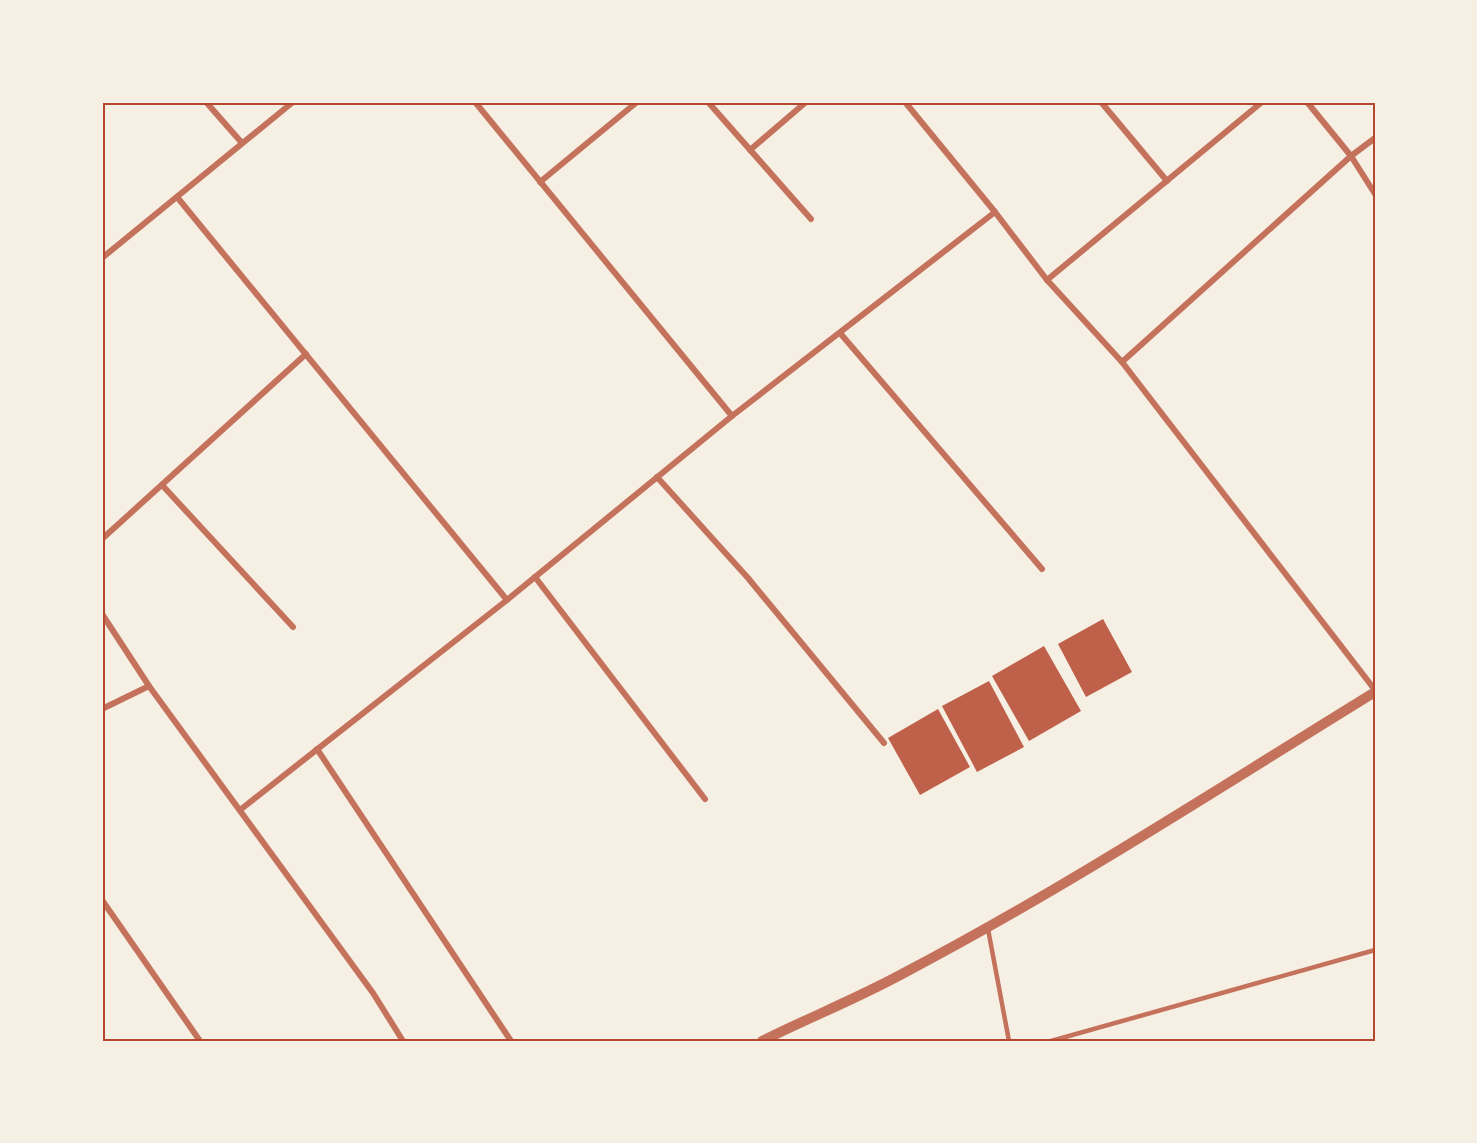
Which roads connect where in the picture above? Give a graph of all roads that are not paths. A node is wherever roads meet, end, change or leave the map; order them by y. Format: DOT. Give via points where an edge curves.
graph roads {
  1 [pos="206,102"];
  2 [pos="292,102"];
  3 [pos="475,102"];
  4 [pos="637,102"];
  5 [pos="708,102"];
  6 [pos="806,102"];
  7 [pos="905,102"];
  8 [pos="1101,102"];
  9 [pos="1262,102"];
  10 [pos="1307,102"];
  11 [pos="1375,138"];
  12 [pos="242,143"];
  13 [pos="750,150"];
  14 [pos="1351,156"];
  15 [pos="1167,181"];
  16 [pos="540,182"];
  17 [pos="1375,194"];
  18 [pos="177,197"];
  19 [pos="995,212"];
  20 [pos="812,219"];
  21 [pos="102,258"];
  22 [pos="1047,280"];
  23 [pos="840,333"];
  24 [pos="306,354"];
  25 [pos="1122,362"];
  26 [pos="732,416"];
  27 [pos="657,477"];
  28 [pos="162,485"];
  29 [pos="102,539"];
  30 [pos="1042,569"];
  31 [pos="535,577"];
  32 [pos="507,600"];
  33 [pos="102,614"];
  34 [pos="293,627"];
  35 [pos="149,686"];
  36 [pos="1375,691"];
  37 [pos="102,709"];
  38 [pos="884,743"];
  39 [pos="317,749"];
  40 [pos="705,799"];
  41 [pos="240,810"];
  42 [pos="102,900"];
  43 [pos="988,927"];
  44 [pos="1375,950"];
  45 [pos="200,1041"];
  46 [pos="403,1041"];
  47 [pos="511,1041"];
  48 [pos="762,1041"];
  49 [pos="1009,1041"];
  50 [pos="1051,1041"];
  1 -- 12 [label="street"];
  2 -- 12 [label="street"];
  3 -- 16 [label="street"];
  4 -- 16 [label="street"];
  5 -- 13 [label="street"];
  6 -- 13 [label="street"];
  7 -- 19 [label="street"];
  8 -- 15 [label="street"];
  9 -- 15 [label="street"];
  10 -- 14 [label="street"];
  11 -- 14 [label="street"];
  12 -- 18 [label="street"];
  13 -- 20 [label="street"];
  14 -- 17 [label="street"];
  14 -- 25 [label="street"];
  15 -- 22 [label="street"];
  16 -- 26 [label="street"];
  18 -- 21 [label="street"];
  18 -- 24 [label="street"];
  19 -- 22 [label="street"];
  19 -- 23 [label="street"];
  22 -- 25 [label="street"];
  23 -- 26 [label="street"];
  23 -- 30 [label="street"];
  24 -- 28 [label="street"];
  24 -- 32 [label="street"];
  25 -- 36 [label="street"];
  26 -- 27 [label="street"];
  27 -- 31 [label="street"];
  27 -- 38 [label="street" via="748,578"];
  28 -- 29 [label="street"];
  28 -- 34 [label="street"];
  31 -- 32 [label="street"];
  31 -- 40 [label="street"];
  32 -- 39 [label="street"];
  33 -- 35 [label="street"];
  35 -- 37 [label="street"];
  35 -- 41 [label="street"];
  36 -- 43 [label="street"];
  39 -- 41 [label="street"];
  39 -- 47 [label="street"];
  41 -- 46 [label="street" via="374,993"];
  42 -- 45 [label="street"];
  43 -- 48 [label="street" via="900,975"];
  43 -- 49 [label="lane"];
  44 -- 50 [label="lane"];
}
